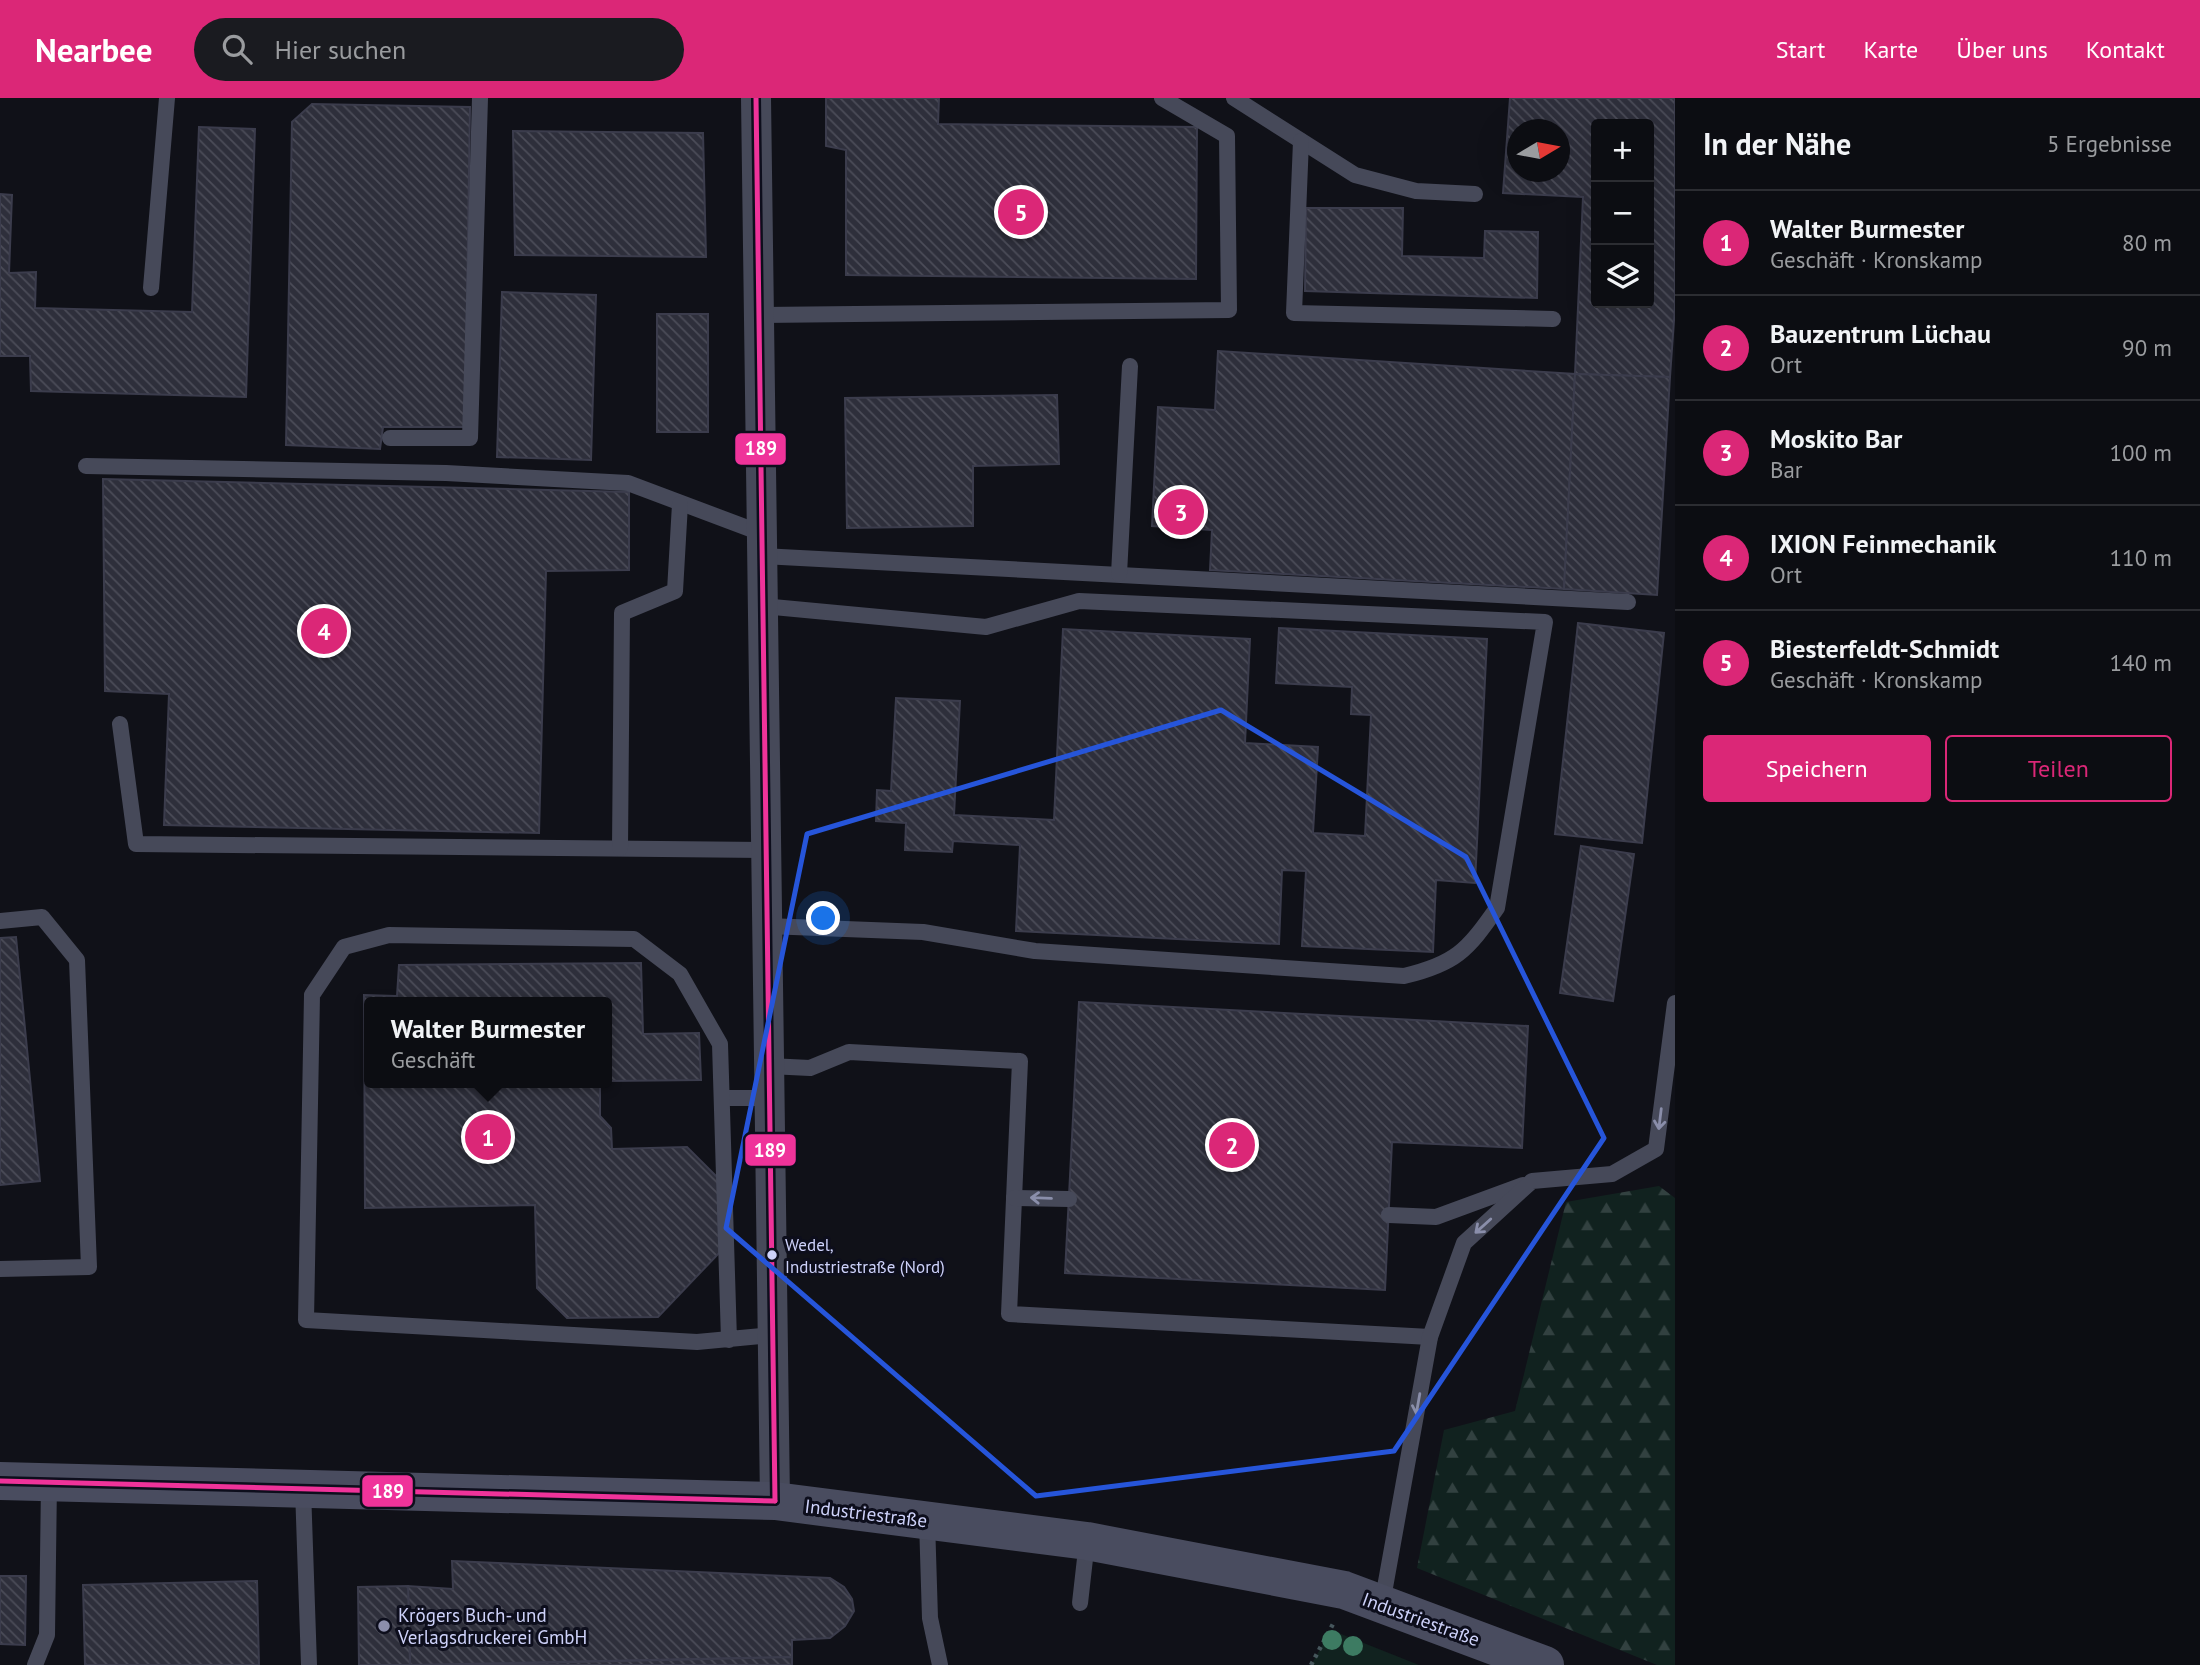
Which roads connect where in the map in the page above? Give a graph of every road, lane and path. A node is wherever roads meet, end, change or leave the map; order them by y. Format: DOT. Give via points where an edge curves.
graph roads {
  1 [pos="167,98"];
  2 [pos="480,98"];
  3 [pos="756,98"];
  4 [pos="1161,98"];
  5 [pos="1234,98"];
  6 [pos="1301,141"];
  7 [pos="1475,194"];
  8 [pos="151,288"];
  9 [pos="758,315"];
  10 [pos="1553,319"];
  11 [pos="1130,366"];
  12 [pos="390,438"];
  13 [pos="86,466"];
  14 [pos="680,504"];
  15 [pos="762,544"];
  16 [pos="1119,574"];
  17 [pos="1628,602"];
  18 [pos="762,606"];
  19 [pos="120,724"];
  20 [pos="620,848"];
  21 [pos="766,850"];
  22 [pos="0,921"];
  23 [pos="767,926"];
  24 [pos="1675,1003"];
  25 [pos="769,1066"];
  26 [pos="723,1098"];
  27 [pos="769,1098"];
  28 [pos="1532,1181"];
  29 [pos="1014,1198"];
  30 [pos="1069,1199"];
  31 [pos="1389,1215"];
  32 [pos="0,1269"];
  33 [pos="772,1335"];
  34 [pos="1430,1337"];
  35 [pos="729,1340"];
  36 [pos="0,1481"];
  37 [pos="48,1482"];
  38 [pos="303,1488"];
  39 [pos="775,1502"];
  40 [pos="927,1521"];
  41 [pos="1087,1542"];
  42 [pos="1344,1590"];
  43 [pos="1080,1603"];
  44 [pos="1382,1604"];
  45 [pos="35,1665"];
  46 [pos="309,1665"];
  47 [pos="940,1665"];
  48 [pos="1311,1665"];
  49 [pos="1545,1665"];
  1 -- 8 [label="lane"];
  2 -- 12 [label="lane" via="470,438"];
  3 -- 9 [label="street"];
  4 -- 9 [label="lane" via="1227,136 1229,310"];
  5 -- 6 [label="lane"];
  6 -- 7 [label="lane" via="1355,176 1416,191"];
  6 -- 10 [label="lane" via="1294,313"];
  9 -- 15 [label="street"];
  11 -- 16 [label="lane"];
  13 -- 14 [label="lane" via="446,473 628,483"];
  14 -- 15 [label="lane"];
  14 -- 20 [label="lane" via="675,591 622,613"];
  15 -- 16 [label="lane"];
  15 -- 18 [label="street"];
  16 -- 17 [label="lane"];
  18 -- 21 [label="street"];
  18 -- 23 [label="lane" via="986,627 1079,601 1545,622 1497,908 1471,946 1437,968 1404,976 1035,951 923,932"];
  19 -- 20 [label="lane" via="136,844"];
  20 -- 21 [label="lane"];
  21 -- 23 [label="street"];
  22 -- 32 [label="lane" via="42,917 77,960 89,1267"];
  23 -- 25 [label="street"];
  24 -- 28 [label="lane, one-way" via="1656,1149 1612,1174"];
  25 -- 27 [label="street"];
  25 -- 29 [label="lane" via="810,1068 849,1052 1020,1061"];
  26 -- 27 [label="lane"];
  26 -- 35 [label="lane"];
  26 -- 35 [label="lane" via="720,1044 681,974 634,939 389,934 344,947 312,995 306,1320 697,1342"];
  27 -- 33 [label="street"];
  28 -- 31 [label="lane" via="1436,1217"];
  28 -- 34 [label="lane, one-way" via="1464,1243"];
  30 -- 29 [label="lane, one-way"];
  29 -- 34 [label="lane" via="1009,1314"];
  33 -- 35 [label="lane"];
  33 -- 39 [label="street"];
  34 -- 44 [label="lane, one-way"];
  36 -- 37 [label="street, Industriestraße"];
  37 -- 38 [label="street, Industriestraße"];
  37 -- 45 [label="lane" via="47,1635"];
  38 -- 39 [label="street, Industriestraße"];
  38 -- 46 [label="lane"];
  39 -- 40 [label="street, Industriestraße"];
  40 -- 41 [label="street, Industriestraße"];
  40 -- 47 [label="lane" via="930,1618"];
  41 -- 42 [label="street, Industriestraße"];
  41 -- 43 [label="lane"];
  42 -- 44 [label="street, Industriestraße"];
  42 -- 48 [label="path" via="1331,1630"];
  44 -- 49 [label="street, Industriestraße"];
}
